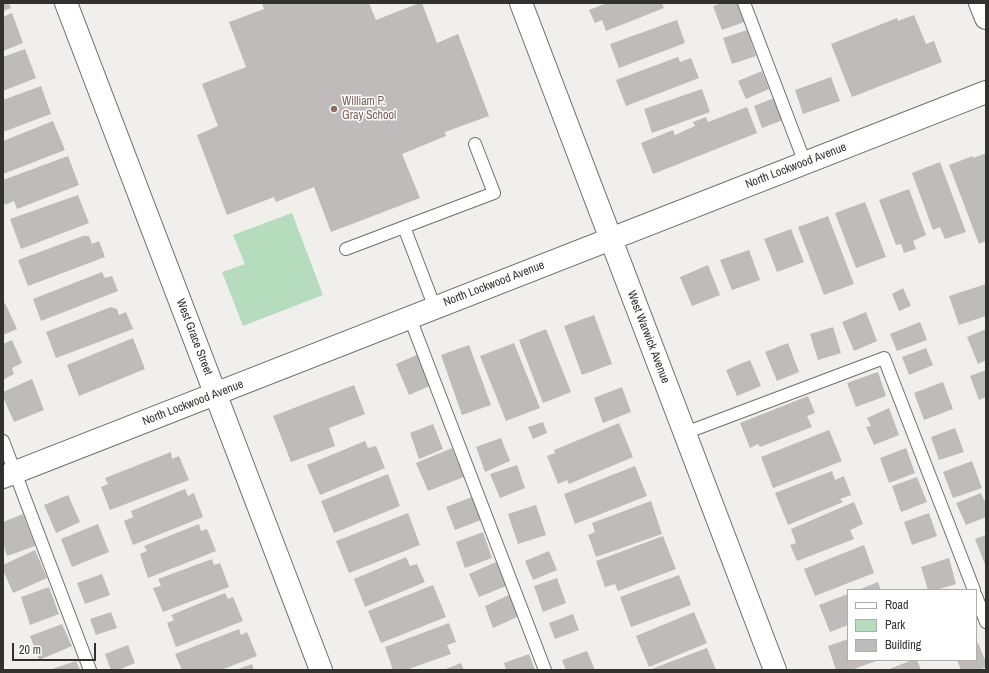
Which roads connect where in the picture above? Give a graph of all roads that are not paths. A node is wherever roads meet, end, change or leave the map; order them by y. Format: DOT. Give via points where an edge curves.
graph roads {
  1 [pos="66,3"];
  2 [pos="521,3"];
  3 [pos="744,3"];
  4 [pos="980,3"];
  5 [pos="986,18"];
  6 [pos="986,92"];
  7 [pos="475,144"];
  8 [pos="805,163"];
  9 [pos="404,227"];
  10 [pos="611,239"];
  11 [pos="346,249"];
  12 [pos="435,308"];
  13 [pos="410,318"];
  14 [pos="215,394"];
  15 [pos="685,434"];
  16 [pos="3,441"];
  17 [pos="9,475"];
  18 [pos="974,589"];
  19 [pos="977,599"];
  20 [pos="986,622"];
  21 [pos="90,670"];
  22 [pos="322,670"];
  23 [pos="545,670"];
  24 [pos="775,670"];
  1 -- 14 [label="street, West Grace Street"];
  2 -- 10 [label="street, West Warwick Avenue"];
  3 -- 8 [label="lane"];
  4 -- 5 [label="street"];
  6 -- 8 [label="street, North Lockwood Avenue"];
  7 -- 9 [label="lane" via="494,193"];
  8 -- 10 [label="street, North Lockwood Avenue"];
  9 -- 11 [label="lane"];
  9 -- 12 [label="lane"];
  10 -- 12 [label="street, North Lockwood Avenue"];
  10 -- 15 [label="street, West Warwick Avenue"];
  12 -- 13 [label="street, North Lockwood Avenue"];
  13 -- 14 [label="street, North Lockwood Avenue"];
  13 -- 23 [label="lane"];
  14 -- 17 [label="street, North Lockwood Avenue"];
  14 -- 22 [label="street, West Grace Street"];
  15 -- 18 [label="lane" via="884,358"];
  15 -- 24 [label="street, West Warwick Avenue"];
  16 -- 17 [label="lane"];
  17 -- 21 [label="lane"];
  19 -- 20 [label="lane"];
}
